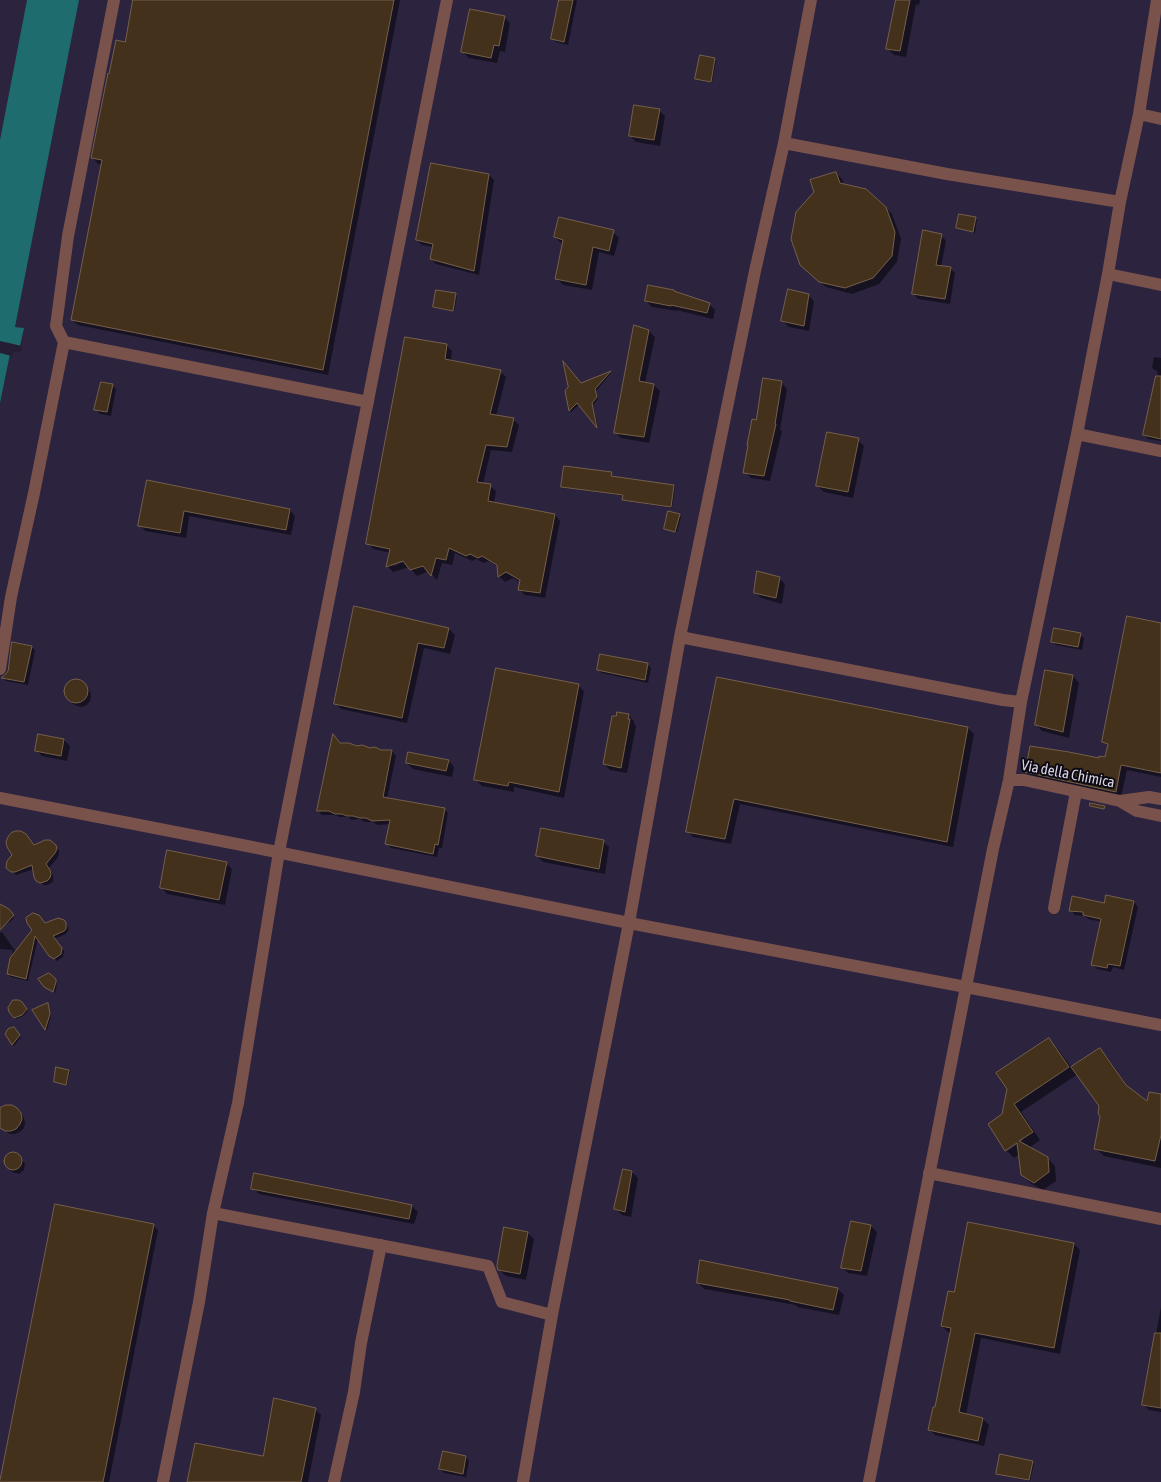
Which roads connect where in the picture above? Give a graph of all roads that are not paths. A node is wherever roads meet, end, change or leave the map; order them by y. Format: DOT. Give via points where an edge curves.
graph roads {
  1 [pos="114,0"];
  2 [pos="447,0"];
  3 [pos="811,0"];
  4 [pos="1157,0"];
  5 [pos="1139,114"];
  6 [pos="1161,119"];
  7 [pos="784,143"];
  8 [pos="1120,202"];
  9 [pos="1108,274"];
  10 [pos="1161,285"];
  11 [pos="64,342"];
  12 [pos="368,402"];
  13 [pos="1077,434"];
  14 [pos="1161,451"];
  15 [pos="680,637"];
  16 [pos="0,669"];
  17 [pos="1021,702"];
  18 [pos="1009,780"];
  19 [pos="1076,792"];
  20 [pos="0,798"];
  21 [pos="1161,799"];
  22 [pos="1120,801"];
  23 [pos="1161,816"];
  24 [pos="279,852"];
  25 [pos="1054,908"];
  26 [pos="628,923"];
  27 [pos="966,986"];
  28 [pos="1161,1025"];
  29 [pos="929,1174"];
  30 [pos="214,1213"];
  31 [pos="1161,1219"];
  32 [pos="381,1245"];
  33 [pos="552,1315"];
  34 [pos="164,1482"];
  35 [pos="334,1482"];
  36 [pos="523,1482"];
  37 [pos="868,1482"];
  1 -- 11 [label="lane" via="68,236 56,326"];
  2 -- 12 [label="lane"];
  3 -- 7 [label="lane"];
  4 -- 5 [label="lane"];
  5 -- 6 [label="lane"];
  5 -- 8 [label="lane"];
  7 -- 8 [label="lane"];
  7 -- 15 [label="lane"];
  8 -- 9 [label="lane"];
  9 -- 10 [label="lane"];
  9 -- 13 [label="lane"];
  11 -- 12 [label="lane"];
  11 -- 16 [label="lane" via="11,597"];
  12 -- 24 [label="lane"];
  13 -- 14 [label="lane"];
  13 -- 17 [label="lane"];
  15 -- 17 [label="lane"];
  15 -- 26 [label="lane"];
  17 -- 18 [label="lane"];
  18 -- 19 [label="lane, Via della Chimica" via="1024,780"];
  18 -- 27 [label="lane"];
  19 -- 22 [label="lane, Via della Chimica"];
  19 -- 25 [label="lane"];
  20 -- 24 [label="lane"];
  21 -- 22 [label="lane" via="1149,797"];
  22 -- 23 [label="lane" via="1137,811"];
  24 -- 26 [label="lane"];
  24 -- 30 [label="lane" via="238,1103"];
  26 -- 27 [label="lane"];
  26 -- 33 [label="lane"];
  27 -- 28 [label="lane"];
  27 -- 29 [label="lane"];
  29 -- 31 [label="lane"];
  29 -- 37 [label="lane"];
  30 -- 32 [label="lane"];
  30 -- 34 [label="lane"];
  32 -- 33 [label="lane" via="488,1266 502,1302"];
  32 -- 35 [label="lane"];
  33 -- 36 [label="lane"];
}
